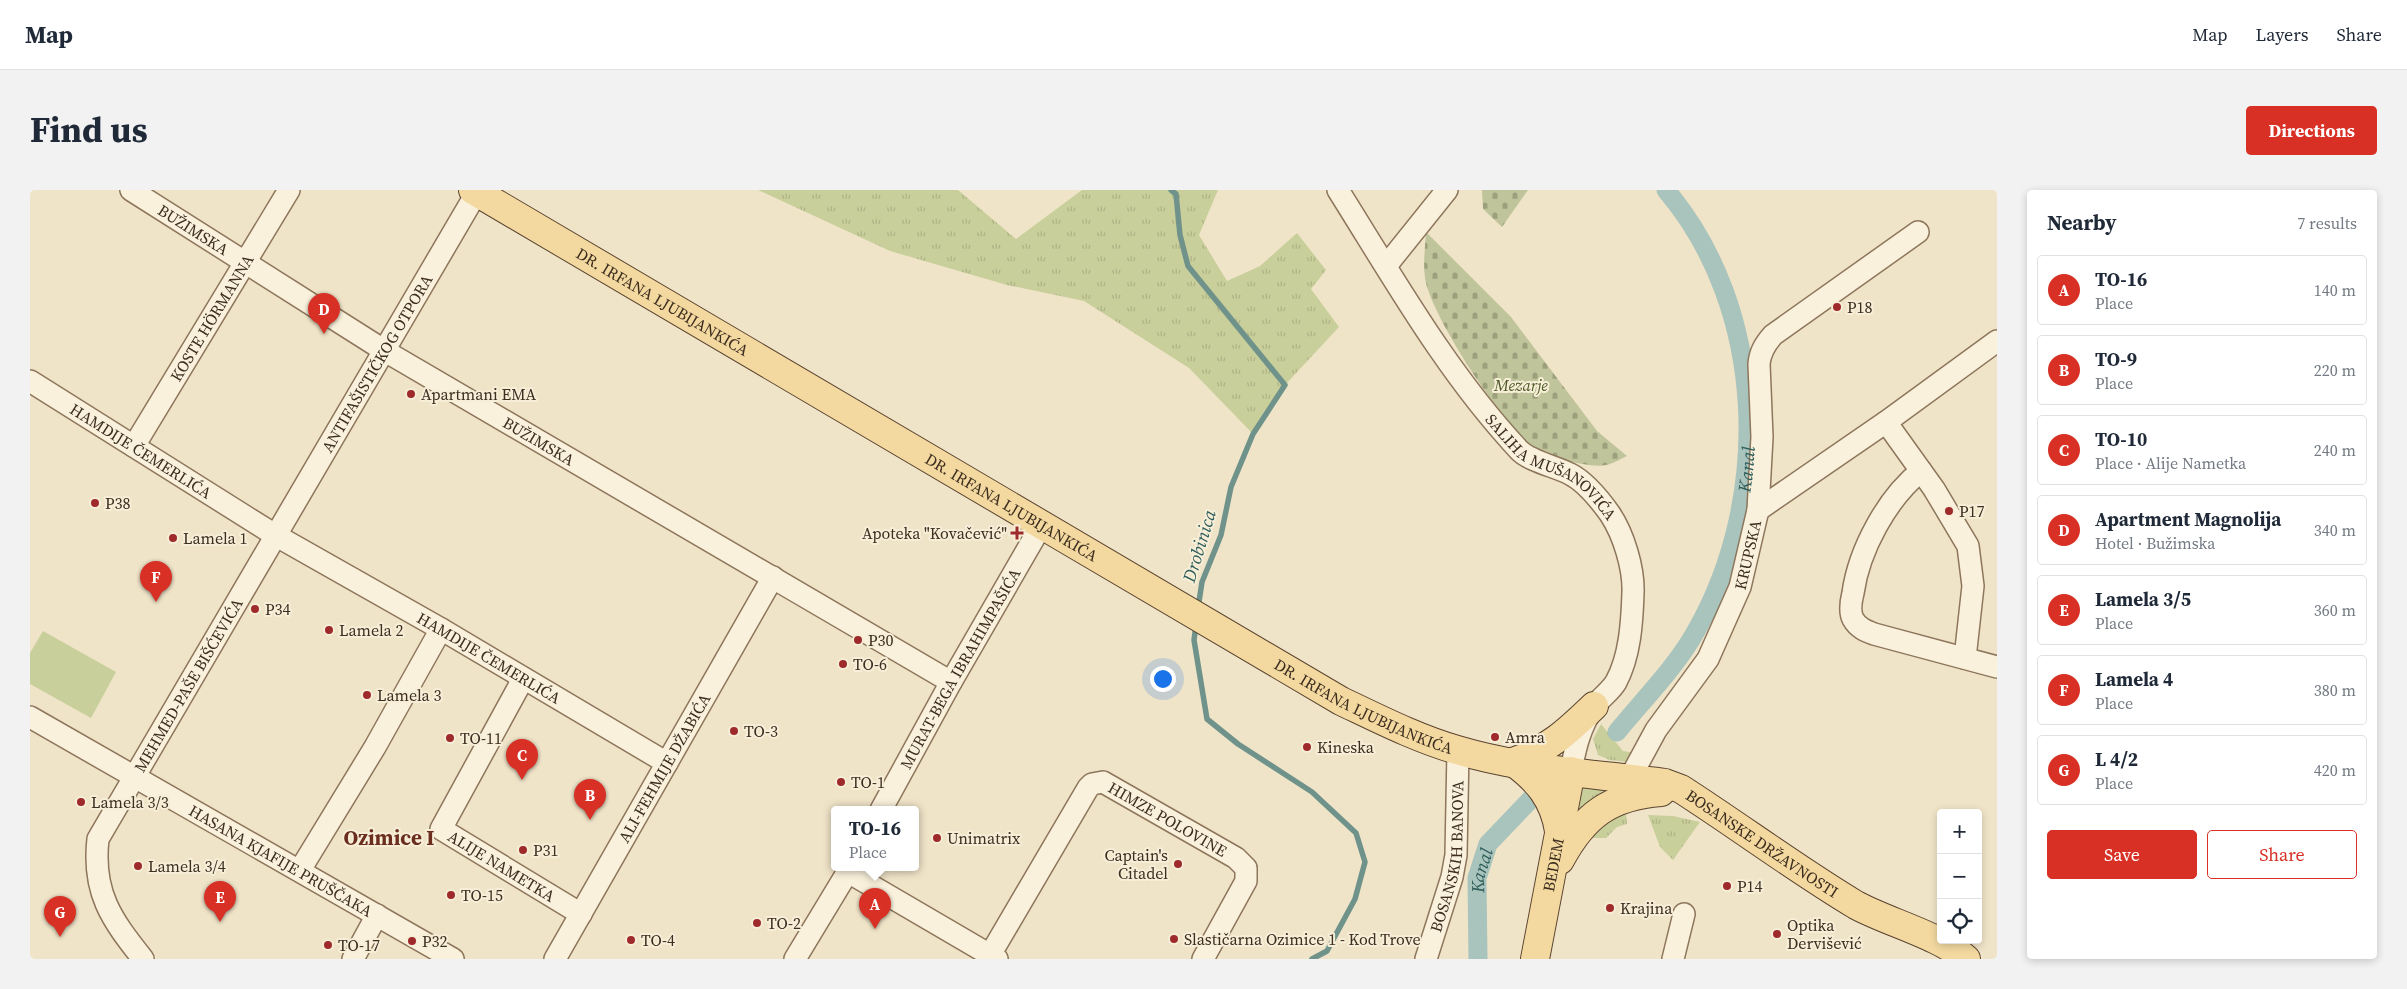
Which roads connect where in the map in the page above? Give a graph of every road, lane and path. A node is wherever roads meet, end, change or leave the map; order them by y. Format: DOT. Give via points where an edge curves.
graph roads {
  1 [pos="131,190"];
  2 [pos="289,190"];
  3 [pos="1338,190"];
  4 [pos="1447,190"];
  5 [pos="475,191"];
  6 [pos="1918,232"];
  7 [pos="246,261"];
  8 [pos="1386,266"];
  9 [pos="1997,341"];
  10 [pos="385,351"];
  11 [pos="30,381"];
  12 [pos="1886,422"];
  13 [pos="134,446"];
  14 [pos="1921,471"];
  15 [pos="1758,510"];
  16 [pos="1041,526"];
  17 [pos="275,535"];
  18 [pos="773,577"];
  19 [pos="441,629"];
  20 [pos="1965,658"];
  21 [pos="1997,668"];
  22 [pos="523,679"];
  23 [pos="951,682"];
  24 [pos="1594,706"];
  25 [pos="30,717"];
  26 [pos="1458,750"];
  27 [pos="1513,762"];
  28 [pos="667,763"];
  29 [pos="1571,771"];
  30 [pos="134,778"];
  31 [pos="1627,788"];
  32 [pos="883,806"];
  33 [pos="1560,836"];
  34 [pos="300,870"];
  35 [pos="848,871"];
  36 [pos="851,871"];
  37 [pos="1552,875"];
  38 [pos="581,914"];
  39 [pos="1684,914"];
  40 [pos="377,915"];
  41 [pos="993,957"];
  42 [pos="143,959"];
  43 [pos="353,959"];
  44 [pos="453,959"];
  45 [pos="555,959"];
  46 [pos="795,959"];
  47 [pos="1203,959"];
  48 [pos="1426,959"];
  49 [pos="1535,959"];
  50 [pos="1673,959"];
  51 [pos="1966,959"];
  1 -- 7 [label="street, BUŽIMSKA"];
  2 -- 7 [label="street, KOSTE HÖRMANNA"];
  3 -- 8 [label="street, SALIHA MUŠANOVIĆA"];
  4 -- 8 [label="street"];
  5 -- 10 [label="street, ANTIFAŠISTIČKOG OTPORA"];
  5 -- 16 [label="main road, DR. IRFANA LJUBIJANKIĆA"];
  6 -- 15 [label="street, KRUPSKA" via="1765,343 1759,364 1762,437"];
  7 -- 10 [label="street, BUŽIMSKA"];
  7 -- 13 [label="street, KOSTE HÖRMANNA"];
  8 -- 24 [label="street, SALIHA MUŠANOVIĆA" via="1432,339 1487,414 1521,453 1572,475 1594,494 1611,516 1620,535 1628,557 1633,591 1630,635 1616,682"];
  9 -- 12 [label="street"];
  10 -- 17 [label="street, ANTIFAŠISTIČKOG OTPORA"];
  10 -- 18 [label="street, BUŽIMSKA"];
  11 -- 13 [label="street, HAMDIJE ČEMERLIĆA"];
  12 -- 14 [label="street"];
  12 -- 15 [label="street"];
  13 -- 17 [label="street, HAMDIJE ČEMERLIĆA"];
  14 -- 20 [label="street" via="1968,546 1972,586"];
  14 -- 20 [label="street" via="1906,483 1870,537 1856,570 1852,618 1860,628 1874,634"];
  15 -- 31 [label="street, KRUPSKA" via="1740,587 1708,658 1656,730"];
  16 -- 23 [label="street, MURAT-BEGA IBRAHIMPAŠIĆA"];
  16 -- 26 [label="main road, DR. IRFANA LJUBIJANKIĆA" via="1341,701 1402,730"];
  17 -- 19 [label="street, HAMDIJE ČEMERLIĆA"];
  17 -- 30 [label="street, MEHMED-PAŠE BIŠĆEVIĆA"];
  18 -- 23 [label="street, BUŽIMSKA"];
  18 -- 28 [label="street, ALI-FEHMIJE DŽABIĆA"];
  19 -- 22 [label="street, HAMDIJE ČEMERLIĆA"];
  19 -- 34 [label="street" via="375,748"];
  20 -- 21 [label="street"];
  22 -- 28 [label="street, HAMDIJE ČEMERLIĆA"];
  22 -- 38 [label="street, ALIJE NAMETKA" via="441,829"];
  23 -- 32 [label="street, MURAT-BEGA IBRAHIMPAŠIĆA"];
  24 -- 27 [label="main road" via="1550,746"];
  24 -- 29 [label="street, SALIHA MUŠANOVIĆA" via="1580,734"];
  25 -- 30 [label="street, HASANA KJAFIJE PRUŠČAKA"];
  26 -- 27 [label="main road, DR. IRFANA LJUBIJANKIĆA"];
  26 -- 48 [label="street, BOSANSKIH BANOVA" via="1456,855"];
  27 -- 29 [label="main road, DR. IRFANA LJUBIJANKIĆA"];
  27 -- 33 [label="main road" via="1545,791 1557,815"];
  28 -- 38 [label="street, ALI-FEHMIJE DŽABIĆA"];
  29 -- 31 [label="main road, BOSANSKE DRŽAVNOSTI"];
  29 -- 33 [label="main road, BEDEM"];
  30 -- 34 [label="street, HASANA KJAFIJE PRUŠČAKA"];
  30 -- 42 [label="street, MEHMED-PAŠE BIŠĆEVIĆA" via="98,839 95,862 99,888 122,932"];
  31 -- 37 [label="main road" via="1572,837"];
  31 -- 51 [label="main road, BOSANSKE DRŽAVNOSTI" via="1665,783 1681,789 1794,867 1858,906 1943,944"];
  33 -- 37 [label="main road, BEDEM"];
  34 -- 40 [label="street, HASANA KJAFIJE PRUŠČAKA"];
  35 -- 46 [label="street"];
  36 -- 41 [label="street"];
  37 -- 49 [label="main road, BEDEM"];
  38 -- 45 [label="street, ALI-FEHMIJE DŽABIĆA"];
  39 -- 50 [label="street"];
  40 -- 43 [label="street"];
  40 -- 44 [label="street, HASANA KJAFIJE PRUŠČAKA"];
  41 -- 47 [label="street, HIMZE POLOVINE" via="1088,788 1103,782 1236,858 1246,868 1246,882"];
}
